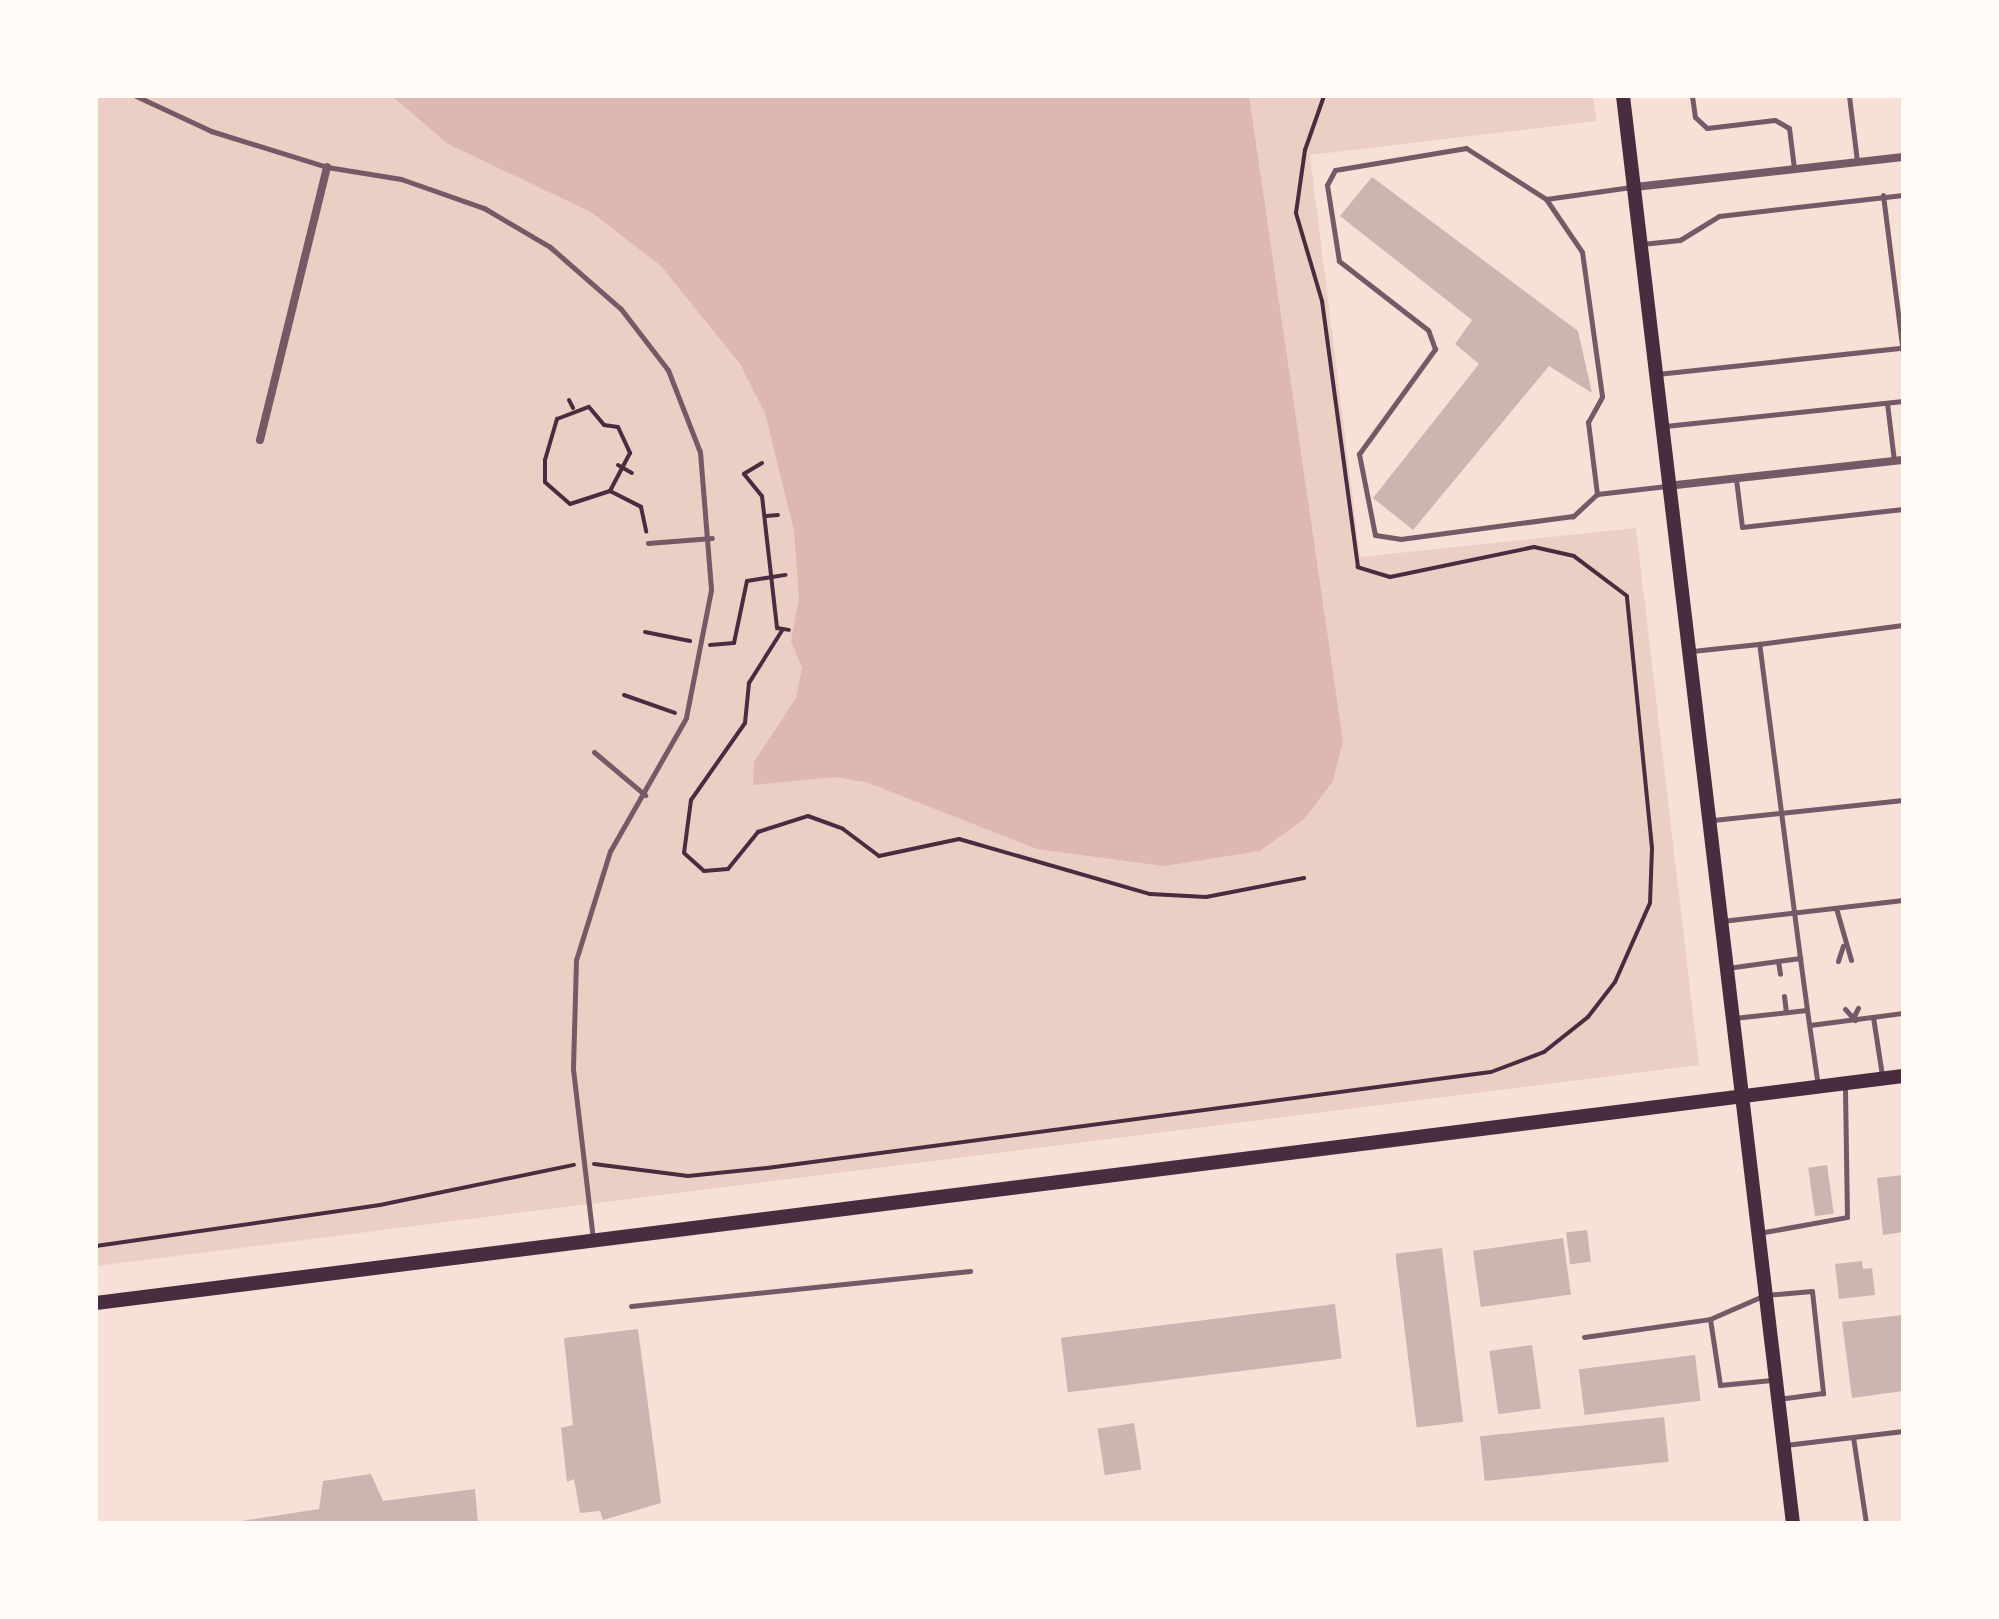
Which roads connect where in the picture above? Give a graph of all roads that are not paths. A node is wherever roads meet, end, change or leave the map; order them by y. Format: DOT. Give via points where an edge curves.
graph roads {
  1 [pos="136,96"];
  2 [pos="1623,96"];
  3 [pos="1692,96"];
  4 [pos="1849,96"];
  5 [pos="1903,157"];
  6 [pos="1858,162"];
  7 [pos="327,167"];
  8 [pos="1794,169"];
  9 [pos="1635,187"];
  10 [pos="1883,195"];
  11 [pos="1903,195"];
  12 [pos="1546,199"];
  13 [pos="1641,245"];
  14 [pos="1903,350"];
  15 [pos="1654,374"];
  16 [pos="1903,401"];
  17 [pos="1887,403"];
  18 [pos="1660,426"];
  19 [pos="260,440"];
  20 [pos="1898,460"];
  21 [pos="1736,478"];
  22 [pos="1667,486"];
  23 [pos="1597,494"];
  24 [pos="1903,509"];
  25 [pos="712,538"];
  26 [pos="648,543"];
  27 [pos="1903,625"];
  28 [pos="1759,644"];
  29 [pos="1687,652"];
  30 [pos="594,752"];
  31 [pos="645,795"];
  32 [pos="1903,800"];
  33 [pos="1779,813"];
  34 [pos="1708,821"];
  35 [pos="1903,900"];
  36 [pos="1836,908"];
  37 [pos="1794,913"];
  38 [pos="1721,921"];
  39 [pos="1843,946"];
  40 [pos="1800,958"];
  41 [pos="1851,960"];
  42 [pos="1778,961"];
  43 [pos="1838,961"];
  44 [pos="1727,968"];
  45 [pos="1780,974"];
  46 [pos="1784,996"];
  47 [pos="1858,1008"];
  48 [pos="1845,1009"];
  49 [pos="1807,1010"];
  50 [pos="1786,1012"];
  51 [pos="1903,1013"];
  52 [pos="1873,1017"];
  53 [pos="1733,1018"];
  54 [pos="1855,1018"];
  55 [pos="1810,1025"];
  56 [pos="1903,1076"];
  57 [pos="1883,1078"];
  58 [pos="1845,1083"];
  59 [pos="1818,1086"];
  60 [pos="1742,1096"];
  61 [pos="1758,1233"];
  62 [pos="593,1240"];
  63 [pos="970,1271"];
  64 [pos="1765,1295"];
  65 [pos="96,1303"];
  66 [pos="631,1306"];
  67 [pos="1710,1319"];
  68 [pos="1584,1337"];
  69 [pos="1776,1379"];
  70 [pos="1778,1399"];
  71 [pos="1903,1431"];
  72 [pos="1853,1437"];
  73 [pos="1784,1445"];
  74 [pos="1793,1523"];
  75 [pos="1866,1523"];
  1 -- 7 [label="lane" via="211,131"];
  2 -- 9 [label="main road"];
  3 -- 8 [label="lane" via="1695,117 1707,128 1775,120 1789,128"];
  4 -- 6 [label="lane"];
  5 -- 6 [label="street"];
  6 -- 8 [label="street"];
  7 -- 19 [label="street"];
  7 -- 25 [label="lane" via="401,179 484,208 550,247 621,309 668,370 700,452"];
  8 -- 9 [label="street"];
  9 -- 12 [label="lane"];
  9 -- 13 [label="main road"];
  10 -- 11 [label="lane"];
  10 -- 13 [label="lane" via="1719,216 1680,240"];
  10 -- 14 [label="lane"];
  12 -- 23 [label="lane" via="1582,252 1602,397 1588,422"];
  12 -- 23 [label="lane" via="1466,148 1349,163 1330,176 1339,261 1428,330 1435,349 1358,461 1370,528 1385,539 1573,516"];
  13 -- 15 [label="main road"];
  14 -- 15 [label="lane"];
  15 -- 18 [label="main road"];
  16 -- 17 [label="lane"];
  17 -- 18 [label="lane"];
  17 -- 20 [label="lane"];
  18 -- 22 [label="main road"];
  20 -- 21 [label="street"];
  21 -- 22 [label="street"];
  21 -- 24 [label="lane" via="1742,527"];
  22 -- 23 [label="lane"];
  22 -- 29 [label="main road"];
  25 -- 26 [label="lane"];
  25 -- 31 [label="lane" via="705,644 686,718"];
  27 -- 28 [label="lane"];
  28 -- 29 [label="lane"];
  28 -- 33 [label="lane"];
  29 -- 34 [label="main road"];
  30 -- 31 [label="lane"];
  31 -- 62 [label="lane" via="610,851 576,960 573,1069"];
  32 -- 33 [label="lane"];
  33 -- 34 [label="lane"];
  33 -- 37 [label="lane"];
  34 -- 38 [label="main road"];
  35 -- 36 [label="lane"];
  36 -- 37 [label="lane"];
  36 -- 39 [label="lane"];
  37 -- 38 [label="lane"];
  37 -- 40 [label="lane"];
  38 -- 44 [label="main road"];
  39 -- 41 [label="lane"];
  39 -- 43 [label="lane"];
  40 -- 42 [label="lane"];
  40 -- 49 [label="lane"];
  42 -- 44 [label="lane"];
  42 -- 45 [label="lane"];
  44 -- 53 [label="main road"];
  46 -- 50 [label="lane"];
  47 -- 54 [label="lane"];
  48 -- 54 [label="lane"];
  49 -- 50 [label="lane"];
  49 -- 55 [label="lane"];
  50 -- 53 [label="lane"];
  51 -- 52 [label="lane"];
  52 -- 54 [label="lane"];
  52 -- 57 [label="lane"];
  53 -- 60 [label="main road"];
  54 -- 55 [label="lane"];
  55 -- 59 [label="lane"];
  56 -- 57 [label="main road"];
  57 -- 58 [label="main road"];
  58 -- 59 [label="main road"];
  58 -- 61 [label="lane" via="1847,1217"];
  59 -- 60 [label="main road"];
  60 -- 61 [label="main road"];
  60 -- 62 [label="main road"];
  61 -- 64 [label="main road"];
  62 -- 65 [label="main road"];
  63 -- 66 [label="lane"];
  64 -- 67 [label="lane"];
  64 -- 69 [label="main road"];
  64 -- 70 [label="lane" via="1812,1291 1823,1393"];
  67 -- 68 [label="lane"];
  67 -- 69 [label="lane" via="1720,1385"];
  69 -- 70 [label="main road"];
  70 -- 73 [label="main road"];
  71 -- 72 [label="lane"];
  72 -- 73 [label="lane"];
  72 -- 75 [label="lane"];
  73 -- 74 [label="main road"];
}
